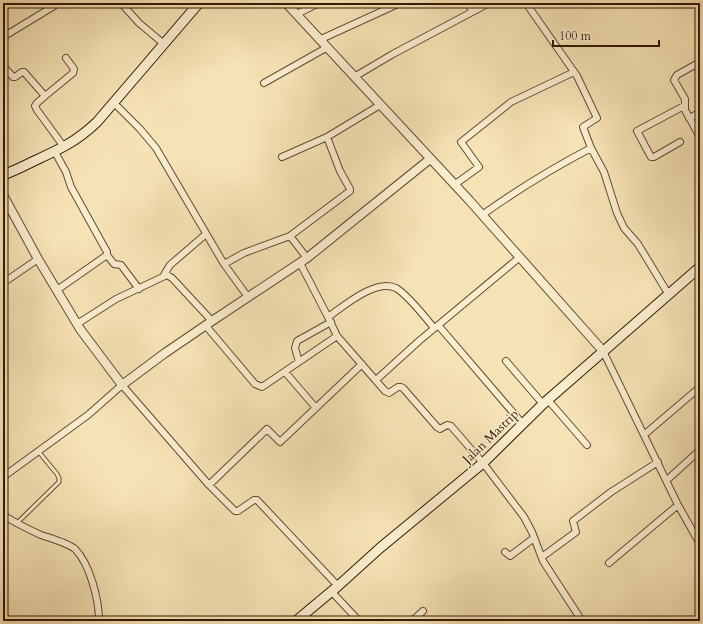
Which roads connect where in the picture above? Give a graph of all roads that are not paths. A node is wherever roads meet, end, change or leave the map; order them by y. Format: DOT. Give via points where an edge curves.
graph roads {
  1 [pos="56,3"];
  2 [pos="121,3"];
  3 [pos="199,3"];
  4 [pos="286,3"];
  5 [pos="319,3"];
  6 [pos="400,3"];
  7 [pos="468,3"];
  8 [pos="489,3"];
  9 [pos="526,3"];
  10 [pos="472,11"];
  11 [pos="296,14"];
  12 [pos="3,37"];
  13 [pos="319,40"];
  14 [pos="164,44"];
  15 [pos="326,48"];
  16 [pos="66,58"];
  17 [pos="700,62"];
  18 [pos="3,66"];
  19 [pos="574,72"];
  20 [pos="354,78"];
  21 [pos="264,83"];
  22 [pos="45,96"];
  23 [pos="113,102"];
  24 [pos="380,105"];
  25 [pos="684,106"];
  26 [pos="700,113"];
  27 [pos="689,118"];
  28 [pos="327,136"];
  29 [pos="700,137"];
  30 [pos="680,142"];
  31 [pos="64,147"];
  32 [pos="591,148"];
  33 [pos="55,152"];
  34 [pos="282,157"];
  35 [pos="430,159"];
  36 [pos="3,175"];
  37 [pos="454,185"];
  38 [pos="3,195"];
  39 [pos="482,214"];
  40 [pos="206,234"];
  41 [pos="290,236"];
  42 [pos="107,255"];
  43 [pos="520,257"];
  44 [pos="38,259"];
  45 [pos="304,260"];
  46 [pos="224,264"];
  47 [pos="700,267"];
  48 [pos="164,276"];
  49 [pos="3,283"];
  50 [pos="139,289"];
  51 [pos="57,290"];
  52 [pos="668,294"];
  53 [pos="248,297"];
  54 [pos="330,319"];
  55 [pos="209,323"];
  56 [pos="78,324"];
  57 [pos="436,326"];
  58 [pos="337,336"];
  59 [pos="603,352"];
  60 [pos="506,360"];
  61 [pos="299,362"];
  62 [pos="362,364"];
  63 [pos="285,372"];
  64 [pos="376,380"];
  65 [pos="122,385"];
  66 [pos="699,388"];
  67 [pos="546,402"];
  68 [pos="316,408"];
  69 [pos="522,423"];
  70 [pos="645,434"];
  71 [pos="587,445"];
  72 [pos="700,450"];
  73 [pos="38,451"];
  74 [pos="658,462"];
  75 [pos="483,463"];
  76 [pos="3,477"];
  77 [pos="667,480"];
  78 [pos="209,485"];
  79 [pos="678,505"];
  80 [pos="3,515"];
  81 [pos="17,523"];
  82 [pos="698,534"];
  83 [pos="534,538"];
  84 [pos="700,544"];
  85 [pos="506,552"];
  86 [pos="542,557"];
  87 [pos="609,563"];
  88 [pos="334,589"];
  89 [pos="423,611"];
  90 [pos="99,621"];
  91 [pos="296,621"];
  92 [pos="359,621"];
  93 [pos="412,621"];
  94 [pos="582,621"];
  1 -- 12 [label="street"];
  2 -- 14 [label="street" via="139,23"];
  3 -- 14 [label="main road"];
  4 -- 11 [label="street"];
  5 -- 11 [label="street"];
  6 -- 13 [label="street"];
  7 -- 10 [label="street"];
  8 -- 10 [label="street"];
  9 -- 19 [label="street"];
  10 -- 20 [label="street"];
  11 -- 13 [label="street"];
  13 -- 15 [label="street"];
  14 -- 23 [label="main road"];
  15 -- 20 [label="street"];
  15 -- 21 [label="street"];
  16 -- 22 [label="street" via="74,69 73,73"];
  17 -- 25 [label="street" via="675,78 685,99"];
  18 -- 22 [label="street" via="13,77 24,72"];
  19 -- 32 [label="street" via="597,117 583,127"];
  19 -- 37 [label="street" via="511,102 461,142 479,167"];
  20 -- 24 [label="street"];
  22 -- 31 [label="street" via="35,106"];
  23 -- 31 [label="main road" via="88,130"];
  23 -- 40 [label="street" via="156,148"];
  24 -- 28 [label="street"];
  24 -- 35 [label="street"];
  25 -- 27 [label="street"];
  25 -- 30 [label="street" via="637,131 651,157"];
  26 -- 27 [label="street"];
  27 -- 29 [label="street"];
  28 -- 34 [label="street"];
  28 -- 41 [label="street" via="350,190"];
  31 -- 33 [label="main road"];
  32 -- 39 [label="street" via="507,196"];
  32 -- 52 [label="street" via="604,172 624,228 638,244"];
  33 -- 36 [label="main road"];
  33 -- 42 [label="street"];
  35 -- 37 [label="street"];
  35 -- 45 [label="street"];
  37 -- 39 [label="street"];
  38 -- 44 [label="street"];
  39 -- 43 [label="street"];
  40 -- 46 [label="street"];
  40 -- 48 [label="street" via="170,266"];
  41 -- 45 [label="street"];
  41 -- 46 [label="street" via="244,253"];
  42 -- 50 [label="street" via="114,264 121,265"];
  42 -- 51 [label="street"];
  43 -- 57 [label="street"];
  43 -- 59 [label="street"];
  44 -- 49 [label="street"];
  44 -- 51 [label="street"];
  45 -- 53 [label="street"];
  45 -- 54 [label="street"];
  46 -- 53 [label="street"];
  47 -- 52 [label="main road, Jalan Mastrip"];
  48 -- 50 [label="street"];
  48 -- 55 [label="street" via="172,278"];
  50 -- 56 [label="street" via="116,299"];
  51 -- 56 [label="street"];
  52 -- 59 [label="main road, Jalan Mastrip"];
  53 -- 55 [label="street"];
  54 -- 57 [label="street" via="366,291 391,286 401,291"];
  54 -- 58 [label="street"];
  54 -- 61 [label="street" via="297,341 295,348"];
  55 -- 63 [label="street" via="257,386 264,387"];
  55 -- 65 [label="street"];
  56 -- 65 [label="street"];
  57 -- 64 [label="street"];
  57 -- 69 [label="street"];
  58 -- 61 [label="street"];
  58 -- 62 [label="street"];
  59 -- 67 [label="main road, Jalan Mastrip"];
  59 -- 70 [label="street"];
  60 -- 67 [label="street"];
  61 -- 63 [label="street"];
  62 -- 64 [label="street"];
  62 -- 68 [label="street"];
  63 -- 68 [label="street"];
  64 -- 75 [label="street" via="387,393 398,387 403,388 437,427 440,429 447,425 451,426"];
  65 -- 73 [label="street" via="88,415"];
  65 -- 78 [label="street"];
  66 -- 70 [label="street"];
  67 -- 69 [label="main road, Jalan Mastrip"];
  67 -- 71 [label="street"];
  68 -- 78 [label="street" via="280,442 267,429"];
  69 -- 75 [label="main road, Jalan Mastrip"];
  70 -- 74 [label="street"];
  72 -- 77 [label="street"];
  73 -- 76 [label="street"];
  73 -- 81 [label="lane" via="57,474 59,482"];
  74 -- 77 [label="street"];
  74 -- 86 [label="street" via="573,520 576,532"];
  75 -- 83 [label="street" via="524,517"];
  75 -- 88 [label="main road, Jalan Mastrip"];
  77 -- 79 [label="street"];
  78 -- 88 [label="street" via="236,512 257,500"];
  79 -- 82 [label="street"];
  79 -- 87 [label="street"];
  80 -- 81 [label="street"];
  81 -- 90 [label="street" via="74,548 91,577"];
  82 -- 84 [label="street"];
  83 -- 85 [label="street" via="510,556"];
  83 -- 86 [label="street"];
  86 -- 94 [label="street"];
  88 -- 91 [label="main road, Jalan Mastrip"];
  88 -- 92 [label="street"];
  89 -- 93 [label="street"];
}
